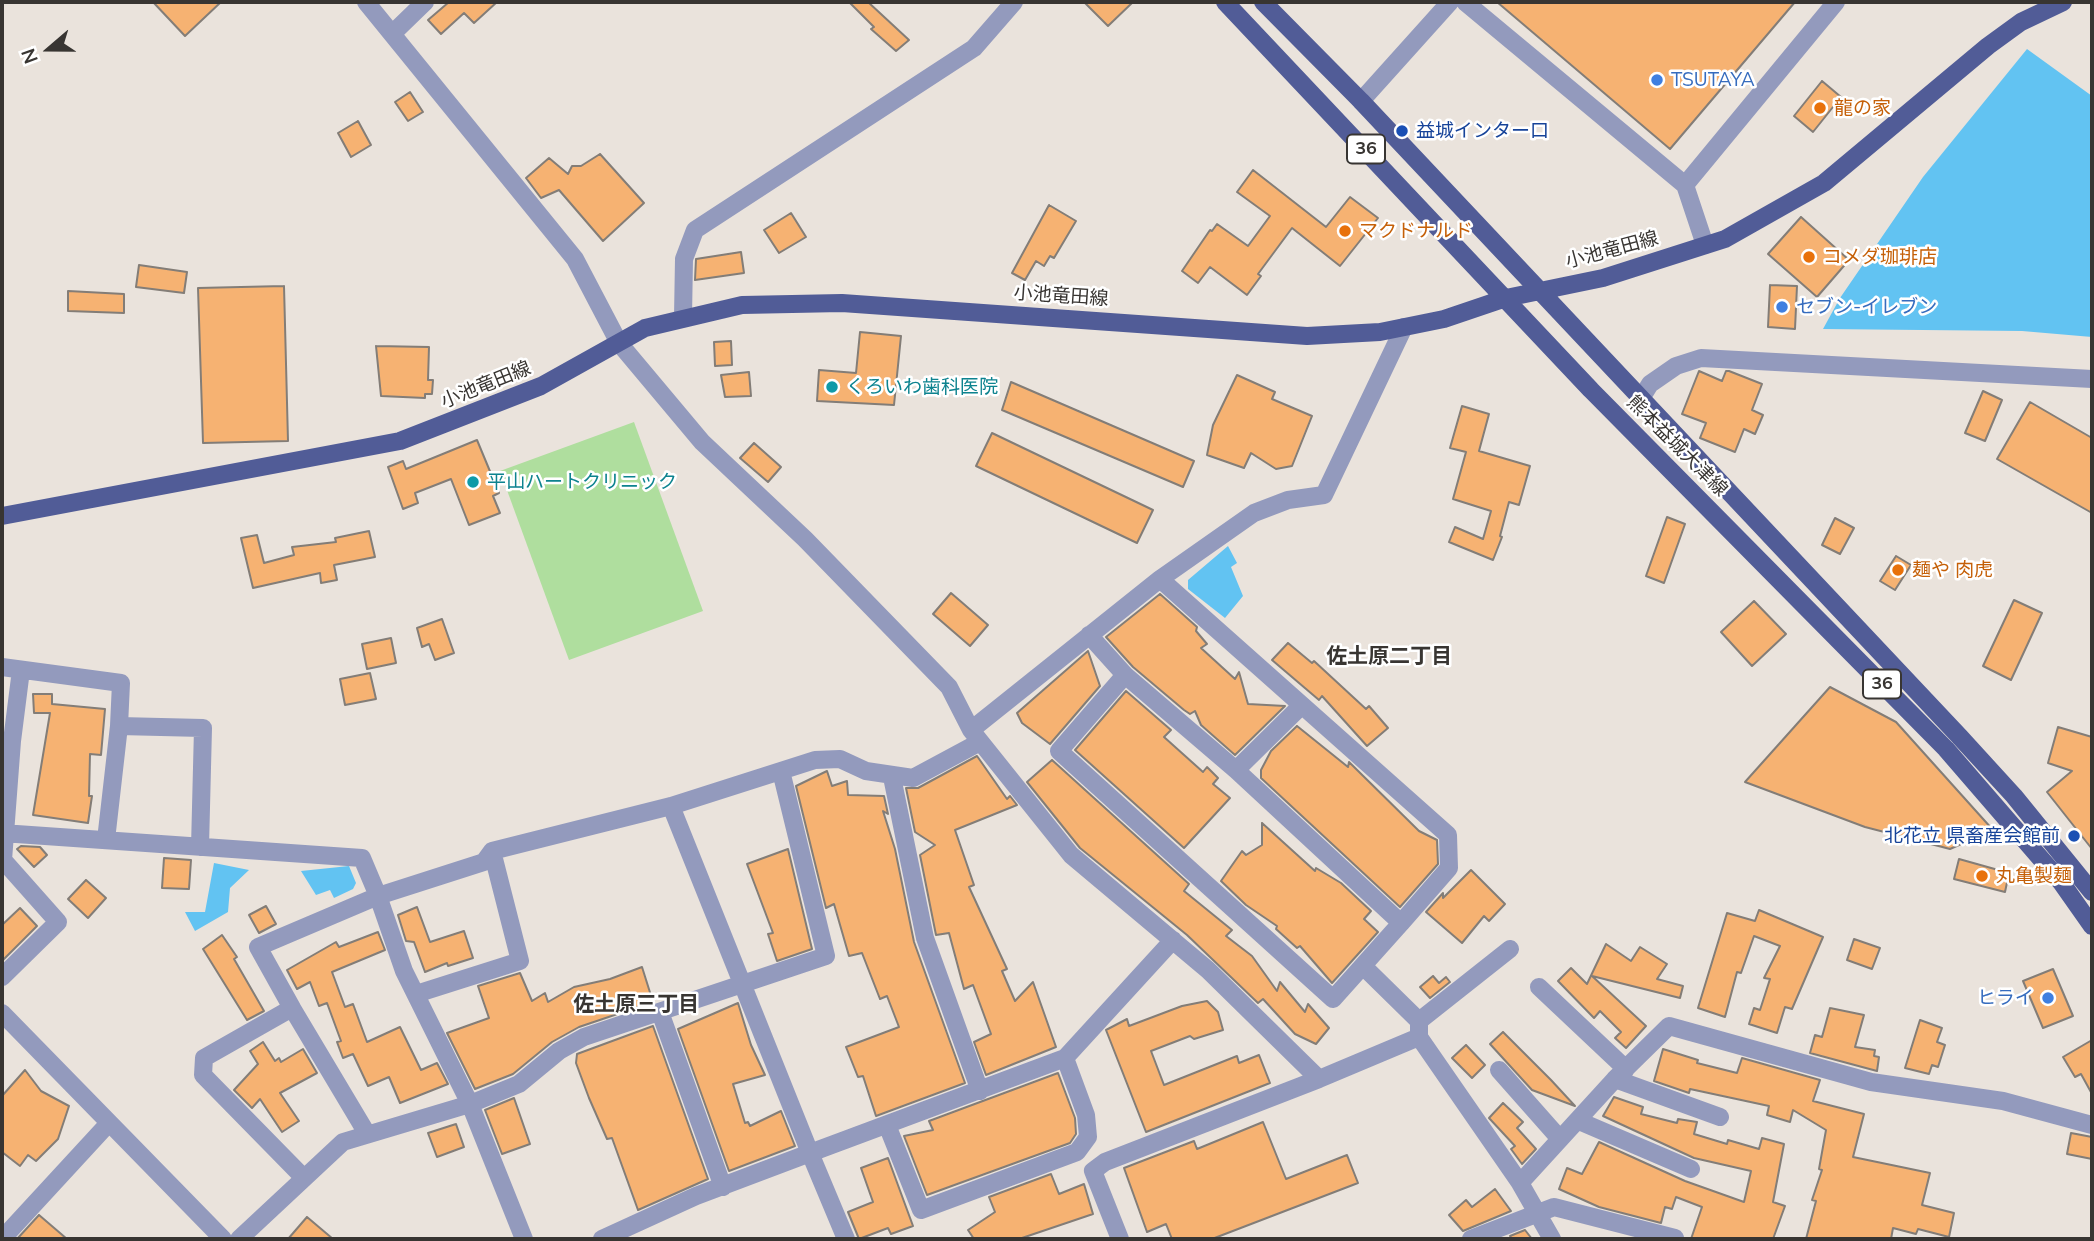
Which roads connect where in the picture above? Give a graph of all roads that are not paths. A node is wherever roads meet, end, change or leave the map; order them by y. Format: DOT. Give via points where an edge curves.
graph roads {
  1 [pos="366,2"];
  2 [pos="425,2"];
  3 [pos="1014,2"];
  4 [pos="1225,2"];
  5 [pos="1263,2"];
  6 [pos="1450,2"];
  7 [pos="1465,2"];
  8 [pos="2063,2"];
  9 [pos="1830,4"];
  10 [pos="392,34"];
  11 [pos="1360,101"];
  12 [pos="1685,185"];
  13 [pos="1705,245"];
  14 [pos="1538,291"];
  15 [pos="1506,298"];
  16 [pos="683,317"];
  17 [pos="1404,327"];
  18 [pos="619,343"];
  19 [pos="2092,379"];
  20 [pos="1640,400"];
  21 [pos="2,516"];
  22 [pos="1160,579"];
  23 [pos="1089,635"];
  24 [pos="2,667"];
  25 [pos="21,670"];
  26 [pos="1125,675"];
  27 [pos="1301,706"];
  28 [pos="119,726"];
  29 [pos="976,736"];
  30 [pos="7,742"];
  31 [pos="1236,770"];
  32 [pos="781,771"];
  33 [pos="892,777"];
  34 [pos="671,806"];
  35 [pos="4,833"];
  36 [pos="106,840"];
  37 [pos="200,847"];
  38 [pos="492,851"];
  39 [pos="2092,892"];
  40 [pos="378,896"];
  41 [pos="1401,923"];
  42 [pos="2092,926"];
  43 [pos="1173,940"];
  44 [pos="1510,949"];
  45 [pos="1364,967"];
  46 [pos="2,977"];
  47 [pos="743,985"];
  48 [pos="1539,987"];
  49 [pos="416,994"];
  50 [pos="292,1008"];
  51 [pos="660,1012"];
  52 [pos="2,1013"];
  53 [pos="1419,1029"];
  54 [pos="1065,1058"];
  55 [pos="1499,1070"];
  56 [pos="1620,1074"];
  57 [pos="1320,1079"];
  58 [pos="980,1091"];
  59 [pos="470,1104"];
  60 [pos="1720,1117"];
  61 [pos="1579,1121"];
  62 [pos="108,1124"];
  63 [pos="887,1125"];
  64 [pos="2092,1125"];
  65 [pos="366,1132"];
  66 [pos="1560,1139"];
  67 [pos="810,1153"];
  68 [pos="1691,1169"];
  69 [pos="303,1177"];
  70 [pos="1520,1183"];
  71 [pos="723,1186"];
  72 [pos="1538,1214"];
  73 [pos="1675,1238"];
  74 [pos="2,1239"];
  75 [pos="223,1239"];
  76 [pos="239,1239"];
  77 [pos="524,1239"];
  78 [pos="601,1239"];
  79 [pos="846,1239"];
  80 [pos="1120,1239"];
  81 [pos="1471,1239"];
  82 [pos="1552,1239"];
  1 -- 10 [label="street"];
  2 -- 10 [label="street"];
  3 -- 16 [label="street" via="974,48 695,230 684,259"];
  4 -- 15 [label="main road, 熊本益城大津線 / 36"];
  5 -- 11 [label="main road, 熊本益城大津線 / 36"];
  6 -- 11 [label="street"];
  7 -- 12 [label="street"];
  8 -- 13 [label="main road, 小池竜田線" via="2021,22 1988,46 1824,183 1725,239"];
  9 -- 12 [label="street"];
  10 -- 18 [label="street" via="575,259"];
  11 -- 14 [label="main road, 熊本益城大津線 / 36"];
  12 -- 13 [label="street"];
  13 -- 14 [label="main road, 小池竜田線" via="1603,278"];
  14 -- 15 [label="main road, 小池竜田線"];
  14 -- 20 [label="main road, 熊本益城大津線 / 36"];
  15 -- 17 [label="main road, 小池竜田線"];
  15 -- 42 [label="main road, 熊本益城大津線 / 36" via="1946,749 2061,882"];
  16 -- 17 [label="main road, 小池竜田線" via="742,305 842,303 1307,336"];
  16 -- 18 [label="main road, 小池竜田線" via="645,328"];
  17 -- 22 [label="street" via="1324,495 1288,500 1254,513"];
  18 -- 21 [label="main road, 小池竜田線" via="541,386 400,441"];
  18 -- 29 [label="street" via="702,442 806,539 949,687"];
  19 -- 20 [label="street" via="1701,358 1650,384"];
  20 -- 39 [label="main road, 熊本益城大津線 / 36" via="1978,757"];
  22 -- 23 [label="street"];
  22 -- 27 [label="street"];
  23 -- 26 [label="street"];
  23 -- 29 [label="street"];
  24 -- 25 [label="street"];
  25 -- 28 [label="street" via="121,683"];
  25 -- 30 [label="street"];
  26 -- 31 [label="street"];
  26 -- 45 [label="street" via="1059,751 1334,999"];
  27 -- 31 [label="street"];
  27 -- 41 [label="street" via="1448,835 1449,868"];
  28 -- 36 [label="street"];
  28 -- 37 [label="street" via="203,728"];
  29 -- 33 [label="street" via="913,778"];
  29 -- 43 [label="street" via="1071,855"];
  30 -- 35 [label="street"];
  31 -- 41 [label="street"];
  32 -- 33 [label="street" via="815,760 840,759"];
  32 -- 34 [label="street"];
  32 -- 47 [label="street" via="826,956"];
  33 -- 58 [label="street" via="925,938"];
  34 -- 38 [label="street"];
  34 -- 47 [label="street"];
  35 -- 36 [label="street"];
  35 -- 46 [label="street" via="3,860 58,922"];
  36 -- 37 [label="street"];
  37 -- 40 [label="street" via="362,858"];
  38 -- 40 [label="street" via="484,862"];
  38 -- 49 [label="street" via="520,961"];
  40 -- 49 [label="street"];
  40 -- 50 [label="street" via="258,947"];
  41 -- 45 [label="street"];
  43 -- 54 [label="street"];
  43 -- 57 [label="street"];
  44 -- 53 [label="street"];
  45 -- 53 [label="street"];
  47 -- 51 [label="street"];
  47 -- 67 [label="street"];
  48 -- 56 [label="street"];
  49 -- 59 [label="street"];
  50 -- 65 [label="street"];
  50 -- 69 [label="street" via="204,1058 203,1075"];
  51 -- 59 [label="street" via="584,1037 519,1084"];
  51 -- 71 [label="street"];
  52 -- 62 [label="street"];
  53 -- 57 [label="street"];
  53 -- 70 [label="street"];
  54 -- 58 [label="street"];
  54 -- 63 [label="street" via="1086,1115 1088,1137 1077,1153 921,1210"];
  55 -- 66 [label="street"];
  56 -- 60 [label="street"];
  56 -- 61 [label="street"];
  56 -- 64 [label="street" via="1669,1026 1871,1082 2003,1101"];
  57 -- 80 [label="street" via="1105,1162 1093,1171"];
  58 -- 63 [label="street"];
  59 -- 65 [label="street"];
  59 -- 77 [label="street"];
  61 -- 66 [label="street"];
  61 -- 68 [label="street"];
  62 -- 74 [label="street"];
  62 -- 75 [label="street"];
  63 -- 67 [label="street"];
  65 -- 69 [label="street" via="343,1142"];
  66 -- 70 [label="street"];
  67 -- 71 [label="street"];
  67 -- 79 [label="street"];
  69 -- 76 [label="street"];
  70 -- 72 [label="street"];
  71 -- 78 [label="street"];
  72 -- 73 [label="street" via="1554,1207"];
  72 -- 81 [label="street"];
  72 -- 82 [label="street"];
}
